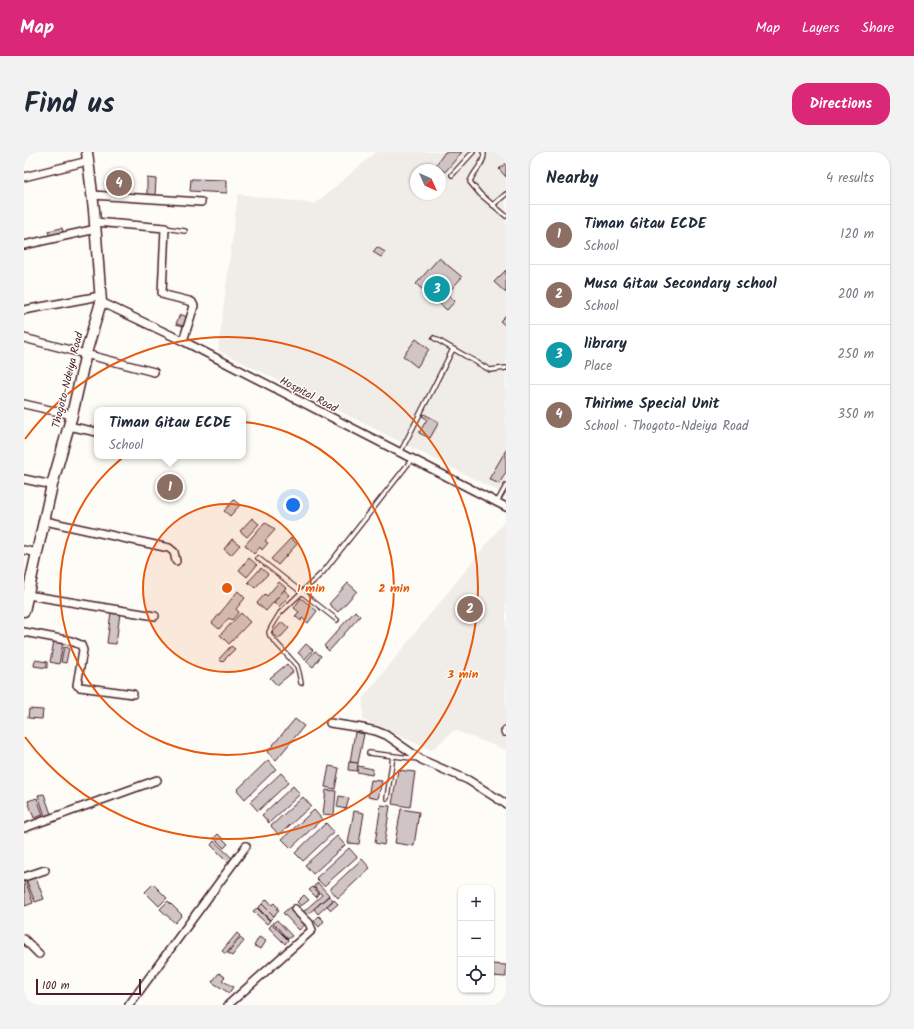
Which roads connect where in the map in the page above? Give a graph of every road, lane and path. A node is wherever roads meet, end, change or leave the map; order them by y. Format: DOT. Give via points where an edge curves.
graph roads {
  1 [pos="473,152"];
  2 [pos="483,152"];
  3 [pos="88,157"];
  4 [pos="452,176"];
  5 [pos="24,177"];
  6 [pos="506,194"];
  7 [pos="92,195"];
  8 [pos="201,202"];
  9 [pos="493,205"];
  10 [pos="506,216"];
  11 [pos="95,226"];
  12 [pos="165,228"];
  13 [pos="185,231"];
  14 [pos="24,245"];
  15 [pos="100,299"];
  16 [pos="24,310"];
  17 [pos="24,338"];
  18 [pos="434,338"];
  19 [pos="183,341"];
  20 [pos="453,349"];
  21 [pos="86,353"];
  22 [pos="506,368"];
  23 [pos="154,372"];
  24 [pos="24,404"];
  25 [pos="72,415"];
  26 [pos="68,426"];
  27 [pos="94,431"];
  28 [pos="400,453"];
  29 [pos="412,459"];
  30 [pos="24,479"];
  31 [pos="52,485"];
  32 [pos="506,486"];
  33 [pos="497,502"];
  34 [pos="506,507"];
  35 [pos="45,521"];
  36 [pos="24,550"];
  37 [pos="37,553"];
  38 [pos="258,558"];
  39 [pos="176,561"];
  40 [pos="301,592"];
  41 [pos="28,595"];
  42 [pos="24,611"];
  43 [pos="155,616"];
  44 [pos="336,620"];
  45 [pos="24,632"];
  46 [pos="301,683"];
  47 [pos="133,694"];
  48 [pos="330,723"];
  49 [pos="369,753"];
  50 [pos="393,756"];
  51 [pos="422,760"];
  52 [pos="157,780"];
  53 [pos="386,798"];
  54 [pos="506,804"];
  55 [pos="24,828"];
  56 [pos="246,846"];
  57 [pos="45,870"];
  58 [pos="24,877"];
  59 [pos="296,908"];
  60 [pos="24,939"];
  61 [pos="39,954"];
  62 [pos="129,1005"];
  63 [pos="228,1005"];
  1 -- 4 [label="lane"];
  2 -- 9 [label="lane" via="484,160 470,182"];
  3 -- 5 [label="street"];
  3 -- 7 [label="main road, Thogoto-Ndeiya Road"];
  6 -- 9 [label="lane"];
  7 -- 8 [label="street"];
  7 -- 11 [label="main road, Thogoto-Ndeiya Road"];
  9 -- 10 [label="lane"];
  11 -- 12 [label="street"];
  11 -- 14 [label="street"];
  11 -- 15 [label="main road, Thogoto-Ndeiya Road"];
  12 -- 13 [label="lane"];
  12 -- 19 [label="street" via="162,293 191,301 194,306"];
  15 -- 16 [label="street"];
  15 -- 19 [label="street, Hospital Road"];
  15 -- 21 [label="main road, Thogoto-Ndeiya Road"];
  17 -- 21 [label="street"];
  18 -- 20 [label="lane"];
  19 -- 28 [label="street, Hospital Road"];
  20 -- 22 [label="lane" via="490,370"];
  20 -- 28 [label="lane"];
  21 -- 23 [label="street"];
  21 -- 25 [label="main road, Thogoto-Ndeiya Road"];
  24 -- 25 [label="street"];
  25 -- 26 [label="main road, Thogoto-Ndeiya Road"];
  26 -- 27 [label="street"];
  26 -- 31 [label="main road, Thogoto-Ndeiya Road"];
  28 -- 29 [label="street, Hospital Road"];
  29 -- 33 [label="street, Hospital Road"];
  29 -- 40 [label="lane" via="324,570"];
  30 -- 31 [label="street"];
  31 -- 35 [label="main road, Thogoto-Ndeiya Road"];
  32 -- 33 [label="lane"];
  33 -- 34 [label="street, Hospital Road"];
  35 -- 37 [label="main road, Thogoto-Ndeiya Road"];
  35 -- 39 [label="street" via="170,548"];
  36 -- 37 [label="street"];
  37 -- 41 [label="main road, Thogoto-Ndeiya Road"];
  38 -- 40 [label="lane"];
  40 -- 44 [label="lane"];
  40 -- 46 [label="lane" via="280,614 269,632 272,640 296,666"];
  41 -- 42 [label="main road, Thogoto-Ndeiya Road"];
  41 -- 43 [label="street"];
  45 -- 47 [label="street" via="81,645 83,650 78,686"];
  48 -- 51 [label="street" via="376,731 398,742"];
  49 -- 50 [label="lane"];
  50 -- 51 [label="lane"];
  50 -- 53 [label="lane"];
  51 -- 54 [label="street" via="468,780"];
  52 -- 55 [label="street"];
  56 -- 62 [label="street"];
  57 -- 58 [label="street"];
  59 -- 63 [label="street" via="312,930"];
  60 -- 61 [label="street"];
}
